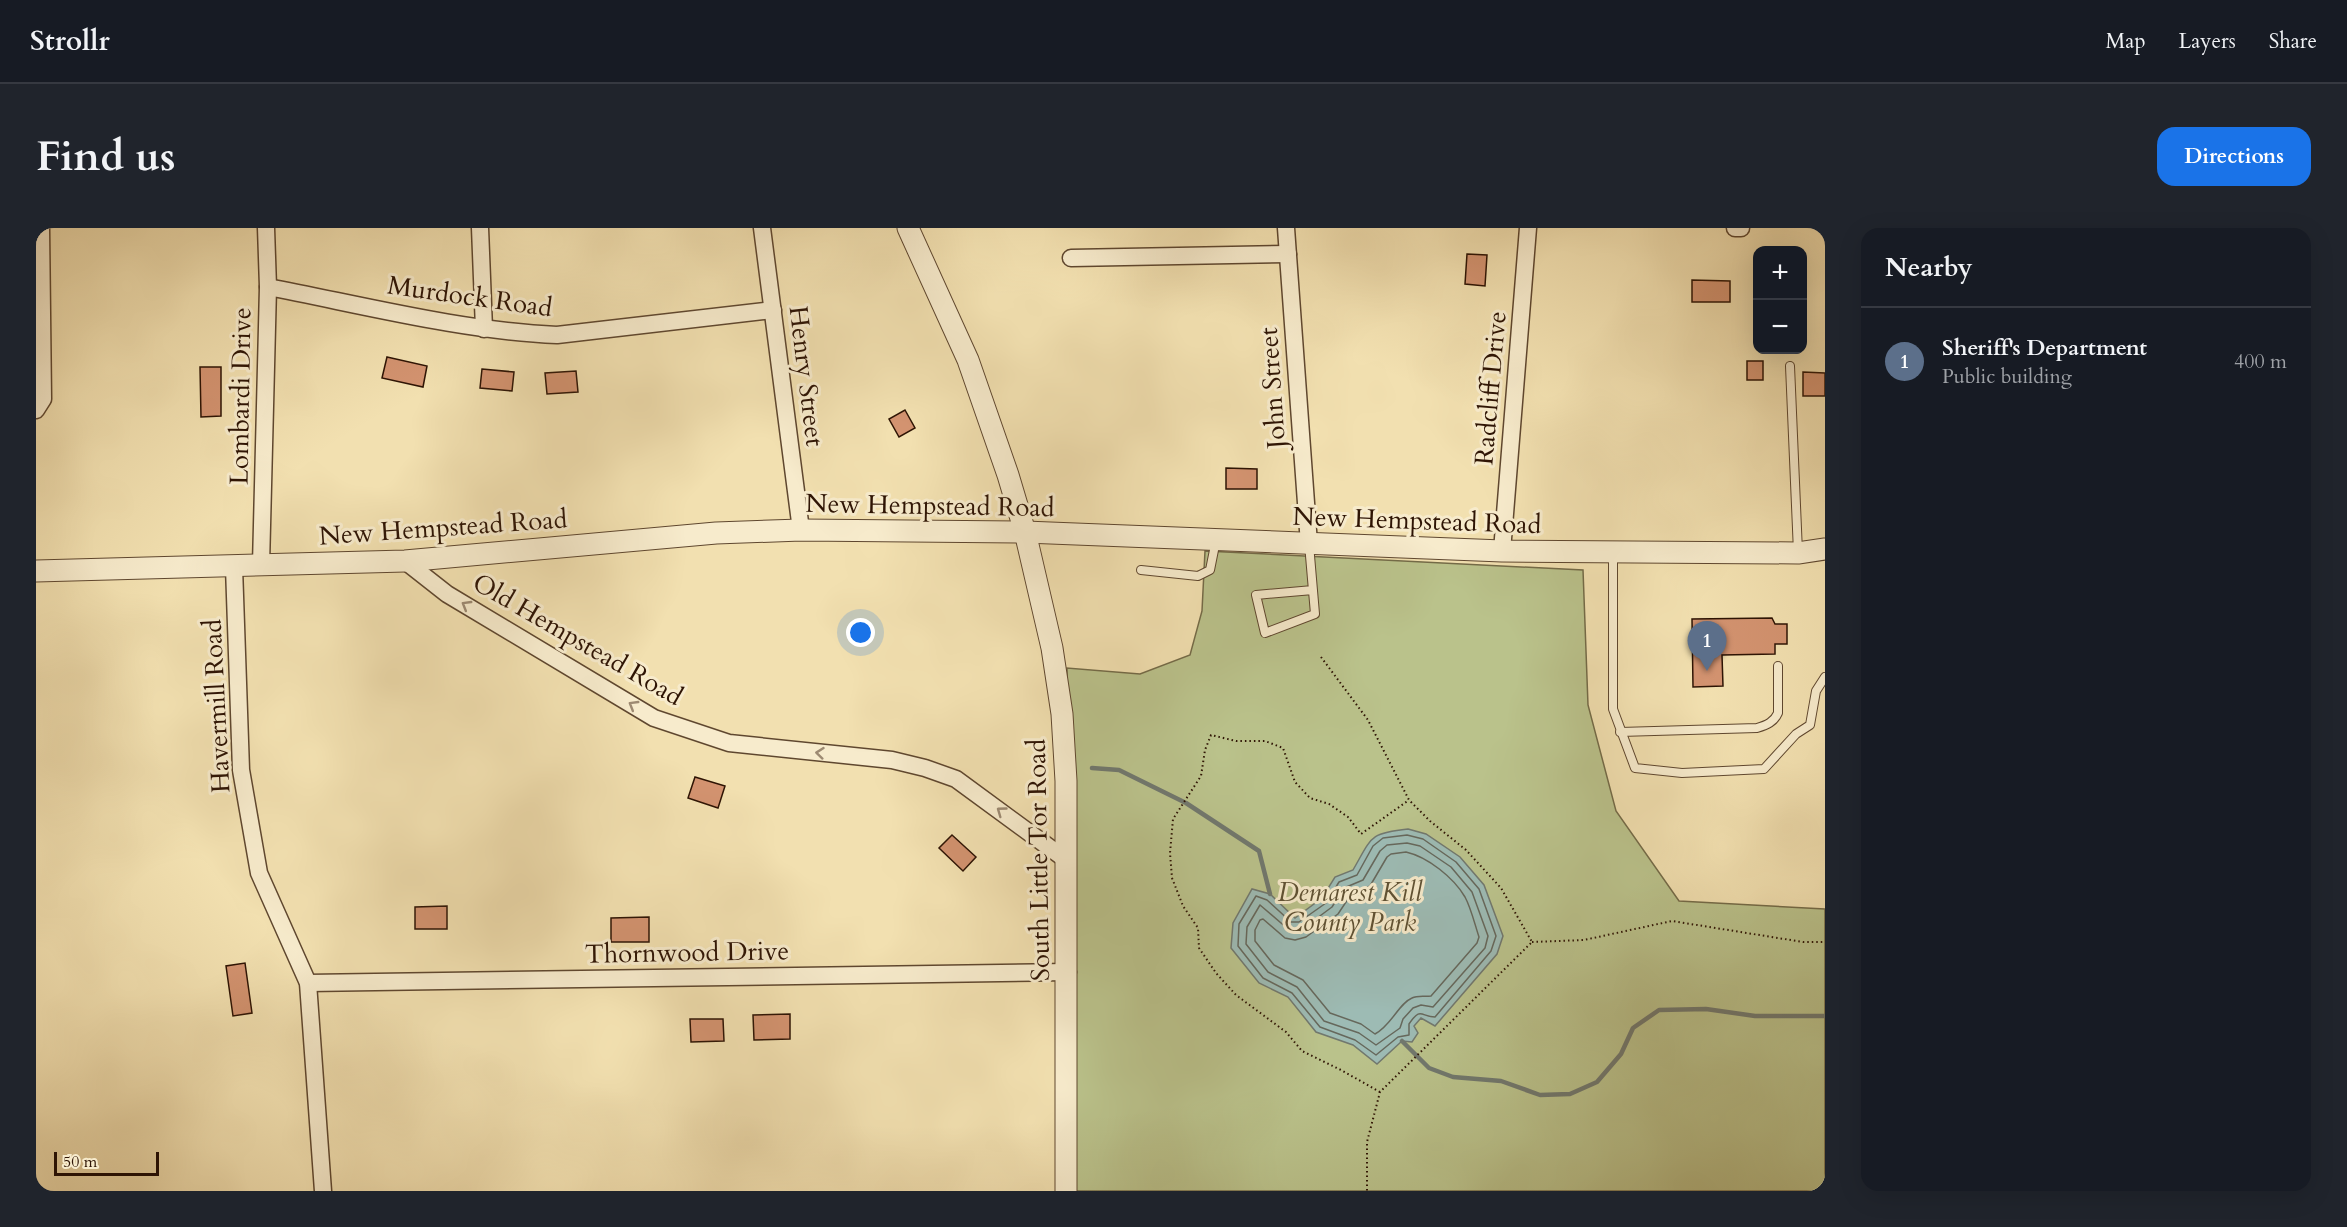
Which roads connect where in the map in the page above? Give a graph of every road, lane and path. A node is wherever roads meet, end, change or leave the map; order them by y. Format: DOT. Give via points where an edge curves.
graph roads {
  1 [pos="41,228"];
  2 [pos="266,228"];
  3 [pos="480,228"];
  4 [pos="762,228"];
  5 [pos="908,228"];
  6 [pos="1286,228"];
  7 [pos="1528,228"];
  8 [pos="1735,228"];
  9 [pos="1741,228"];
  10 [pos="1288,254"];
  11 [pos="1071,258"];
  12 [pos="268,287"];
  13 [pos="773,310"];
  14 [pos="484,329"];
  15 [pos="1790,366"];
  16 [pos="36,410"];
  17 [pos="801,530"];
  18 [pos="1025,532"];
  19 [pos="1216,540"];
  20 [pos="1309,544"];
  21 [pos="1825,549"];
  22 [pos="1502,551"];
  23 [pos="1613,553"];
  24 [pos="1798,553"];
  25 [pos="405,561"];
  26 [pos="261,565"];
  27 [pos="234,567"];
  28 [pos="1142,570"];
  29 [pos="36,571"];
  30 [pos="1313,590"];
  31 [pos="1321,657"];
  32 [pos="1779,666"];
  33 [pos="1825,676"];
  34 [pos="1620,732"];
  35 [pos="1409,800"];
  36 [pos="1065,859"];
  37 [pos="1532,942"];
  38 [pos="1825,942"];
  39 [pos="1068,972"];
  40 [pos="308,983"];
  41 [pos="1380,1092"];
  42 [pos="323,1191"];
  43 [pos="1066,1191"];
  44 [pos="1367,1191"];
  1 -- 16 [label="street" via="43,399"];
  2 -- 12 [label="street, Lombardi Drive"];
  3 -- 14 [label="street"];
  4 -- 13 [label="street, Henry Street"];
  5 -- 18 [label="street, South Little Tor Road" via="968,360"];
  6 -- 10 [label="street, John Street"];
  7 -- 22 [label="street, Radcliff Drive"];
  8 -- 9 [label="street"];
  10 -- 11 [label="street"];
  10 -- 20 [label="street, John Street"];
  12 -- 14 [label="street, Murdock Road"];
  12 -- 26 [label="street, Lombardi Drive"];
  13 -- 14 [label="street, Murdock Road" via="557,335"];
  13 -- 17 [label="street, Henry Street"];
  15 -- 24 [label="lane"];
  17 -- 18 [label="street, New Hempstead Road"];
  17 -- 25 [label="street, New Hempstead Road" via="716,533"];
  18 -- 19 [label="street, New Hempstead Road"];
  18 -- 36 [label="street, South Little Tor Road" via="1052,648 1062,714"];
  19 -- 20 [label="street, New Hempstead Road"];
  19 -- 28 [label="lane" via="1210,570 1198,576"];
  20 -- 22 [label="street, New Hempstead Road"];
  20 -- 30 [label="lane"];
  21 -- 24 [label="street, New Hempstead Road"];
  22 -- 23 [label="street, New Hempstead Road"];
  23 -- 24 [label="street, New Hempstead Road"];
  23 -- 34 [label="lane" via="1613,709"];
  25 -- 26 [label="street, New Hempstead Road"];
  36 -- 25 [label="street, Old Hempstead Road, one-way" via="956,778 892,760 729,743 654,718 447,594"];
  26 -- 27 [label="street, New Hempstead Road"];
  27 -- 29 [label="street, New Hempstead Road"];
  27 -- 40 [label="street, Havermill Road" via="241,770 260,873"];
  30 -- 30 [label="lane" via="1315,614 1265,633 1256,596"];
  31 -- 35 [label="path" via="1368,720"];
  32 -- 34 [label="lane" via="1778,713 1767,725"];
  33 -- 34 [label="lane" via="1816,691 1810,725 1796,734 1764,769 1682,773 1635,768"];
  35 -- 37 [label="path" via="1466,850 1501,888"];
  35 -- 41 [label="path" via="1361,834 1348,817 1329,804 1310,798 1294,782 1283,748 1265,741 1236,741 1211,735 1201,776 1173,819 1172,878 1183,906 1198,928 1199,948 1216,973 1236,995 1286,1032 1302,1051"];
  36 -- 39 [label="street, South Little Tor Road"];
  37 -- 38 [label="path" via="1584,940 1672,921"];
  37 -- 41 [label="path"];
  39 -- 40 [label="street, Thornwood Drive"];
  39 -- 43 [label="street, South Little Tor Road"];
  40 -- 42 [label="street, Havermill Road"];
  41 -- 44 [label="path" via="1367,1142"];
}
